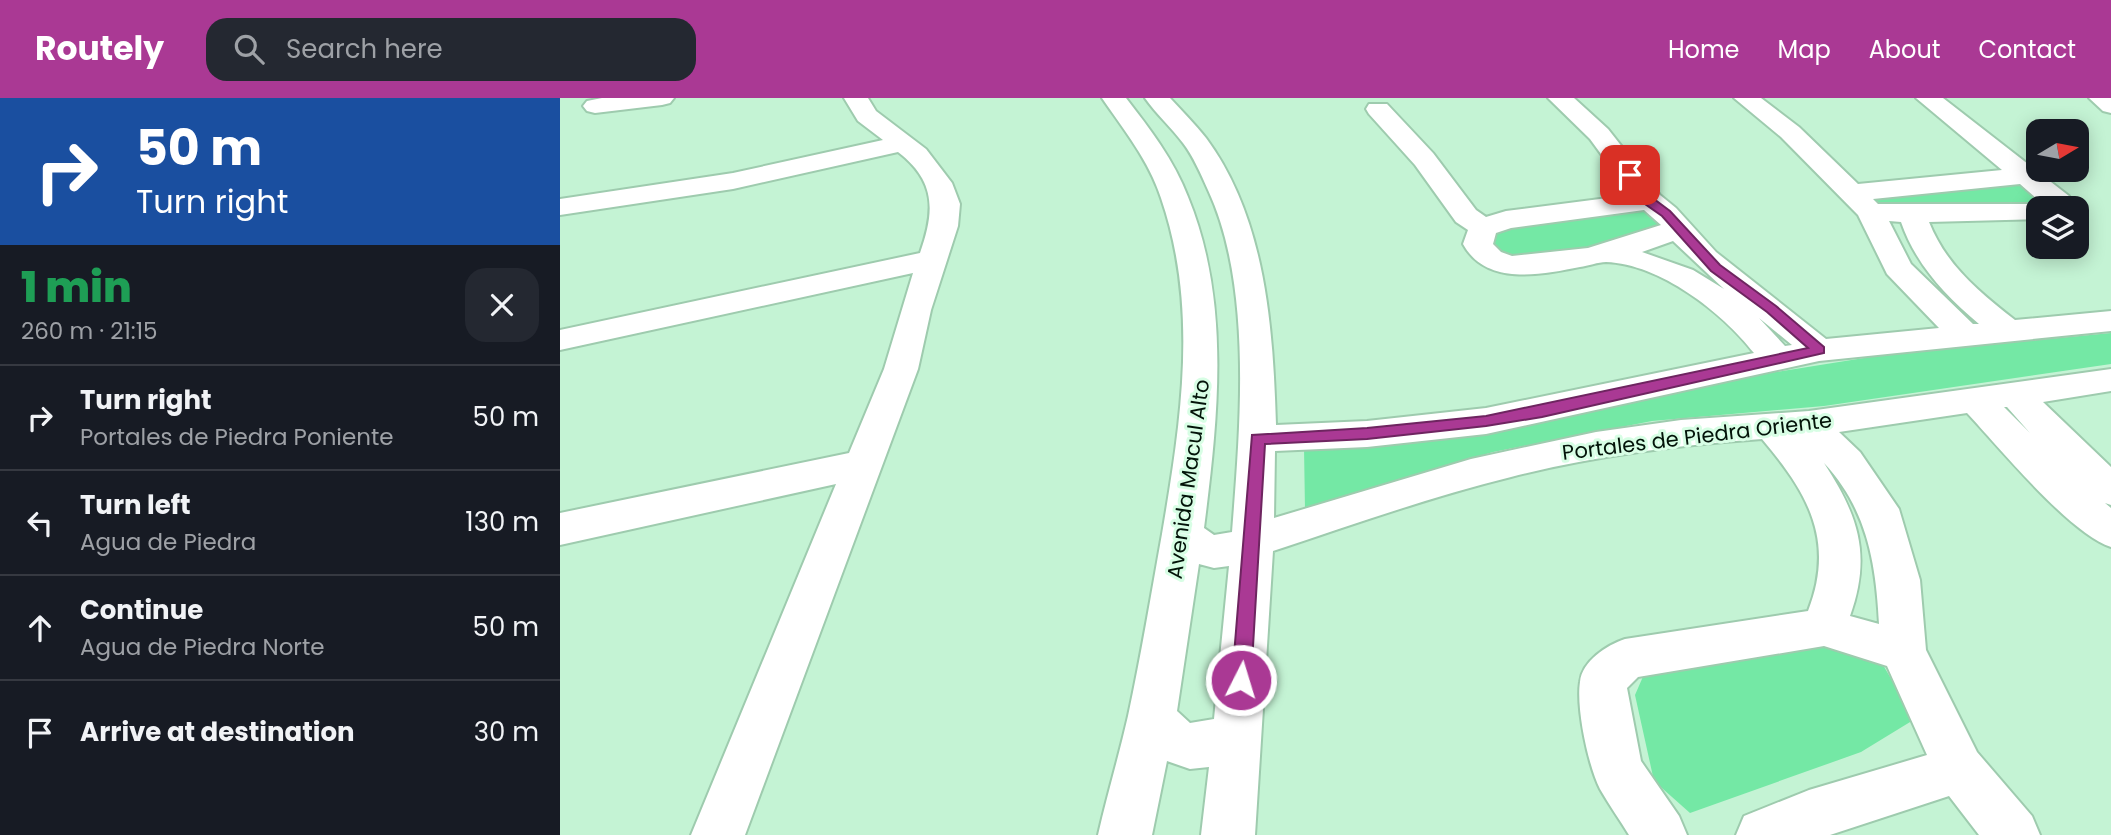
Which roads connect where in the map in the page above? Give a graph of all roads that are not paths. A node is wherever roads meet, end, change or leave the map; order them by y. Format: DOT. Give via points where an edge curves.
graph roads {
  1 [pos="662,98"];
  2 [pos="856,98"];
  3 [pos="1560,98"];
  4 [pos="1746,98"];
  5 [pos="1928,98"];
  6 [pos="2101,98"];
  7 [pos="1151,104"];
  8 [pos="595,106"];
  9 [pos="2111,106"];
  10 [pos="1378,109"];
  11 [pos="903,143"];
  12 [pos="2024,176"];
  13 [pos="2054,196"];
  14 [pos="1650,201"];
  15 [pos="1861,202"];
  16 [pos="560,207"];
  17 [pos="2026,211"];
  18 [pos="1912,214"];
  19 [pos="1483,228"];
  20 [pos="1678,228"];
  21 [pos="1604,253"];
  22 [pos="933,258"];
  23 [pos="1202,315"];
  24 [pos="1253,316"];
  25 [pos="2111,321"];
  26 [pos="2006,330"];
  27 [pos="1964,334"];
  28 [pos="560,340"];
  29 [pos="1819,350"];
  30 [pos="1775,358"];
  31 [pos="2111,380"];
  32 [pos="2015,394"];
  33 [pos="1975,399"];
  34 [pos="1809,424"];
  35 [pos="1771,425"];
  36 [pos="1258,439"];
  37 [pos="864,464"];
  38 [pos="2111,490"];
  39 [pos="560,529"];
  40 [pos="1182,531"];
  41 [pos="2111,531"];
  42 [pos="1252,541"];
  43 [pos="1824,627"];
  44 [pos="1903,651"];
  45 [pos="1152,716"];
  46 [pos="1237,732"];
  47 [pos="1959,769"];
  48 [pos="718,835"];
  49 [pos="1125,835"];
  50 [pos="1228,835"];
  51 [pos="1660,835"];
  52 [pos="1763,835"];
  53 [pos="2013,835"];
  1 -- 8 [label="street"];
  2 -- 11 [label="street" via="867,116"];
  3 -- 14 [label="street" via="1599,134"];
  4 -- 15 [label="street" via="1790,132"];
  5 -- 12 [label="street"];
  6 -- 9 [label="street"];
  7 -- 23 [label="street, Avenida Macul Alto" via="1149,144 1178,201 1189,235"];
  7 -- 24 [label="street, Avenida Macul Alto" via="1192,134 1218,183 1239,243"];
  10 -- 19 [label="street" via="1424,159 1466,216"];
  11 -- 16 [label="street" via="733,181"];
  11 -- 22 [label="street" via="938,183 946,204"];
  12 -- 13 [label="street"];
  12 -- 15 [label="street"];
  14 -- 19 [label="street" via="1506,220"];
  14 -- 20 [label="street"];
  15 -- 18 [label="street"];
  15 -- 27 [label="street" via="1898,268"];
  17 -- 18 [label="street"];
  18 -- 26 [label="street" via="1928,255 1963,294"];
  19 -- 21 [label="street" via="1478,239 1481,251 1505,265"];
  20 -- 21 [label="street" via="1651,241"];
  20 -- 29 [label="street" via="1716,268"];
  21 -- 30 [label="street" via="1659,265 1697,283 1753,329"];
  22 -- 28 [label="street"];
  22 -- 37 [label="street" via="901,369"];
  23 -- 24 [label="street" via="1228,306"];
  23 -- 40 [label="street, Avenida Macul Alto" via="1200,416"];
  24 -- 36 [label="street, Avenida Macul Alto"];
  25 -- 26 [label="street"];
  26 -- 27 [label="street"];
  27 -- 29 [label="street"];
  29 -- 30 [label="street"];
  30 -- 36 [label="street" via="1486,421 1367,434"];
  31 -- 32 [label="street, Portales de Piedra Oriente"];
  32 -- 33 [label="street, Portales de Piedra Oriente"];
  32 -- 38 [label="street"];
  33 -- 34 [label="street, Portales de Piedra Oriente"];
  33 -- 41 [label="street" via="2047,475"];
  34 -- 35 [label="street, Portales de Piedra Oriente"];
  34 -- 44 [label="street" via="1846,462 1879,509 1898,580"];
  35 -- 42 [label="street, Portales de Piedra Oriente" via="1540,456"];
  35 -- 43 [label="street" via="1820,485 1839,532 1840,580"];
  36 -- 42 [label="street, Avenida Macul Alto"];
  37 -- 39 [label="street"];
  37 -- 48 [label="street"];
  40 -- 42 [label="street, Portales de Piedra Oriente" via="1205,551 1230,551"];
  40 -- 45 [label="street, Avenida Macul Alto"];
  42 -- 46 [label="street, Avenida Macul Alto"];
  43 -- 44 [label="street"];
  43 -- 51 [label="street" via="1625,659 1603,681 1618,771"];
  44 -- 47 [label="street"];
  45 -- 46 [label="street" via="1172,741 1189,747 1222,741"];
  45 -- 49 [label="street, Avenida Macul Alto"];
  46 -- 50 [label="street, Avenida Macul Alto"];
  47 -- 52 [label="street"];
  47 -- 53 [label="street"];
}
